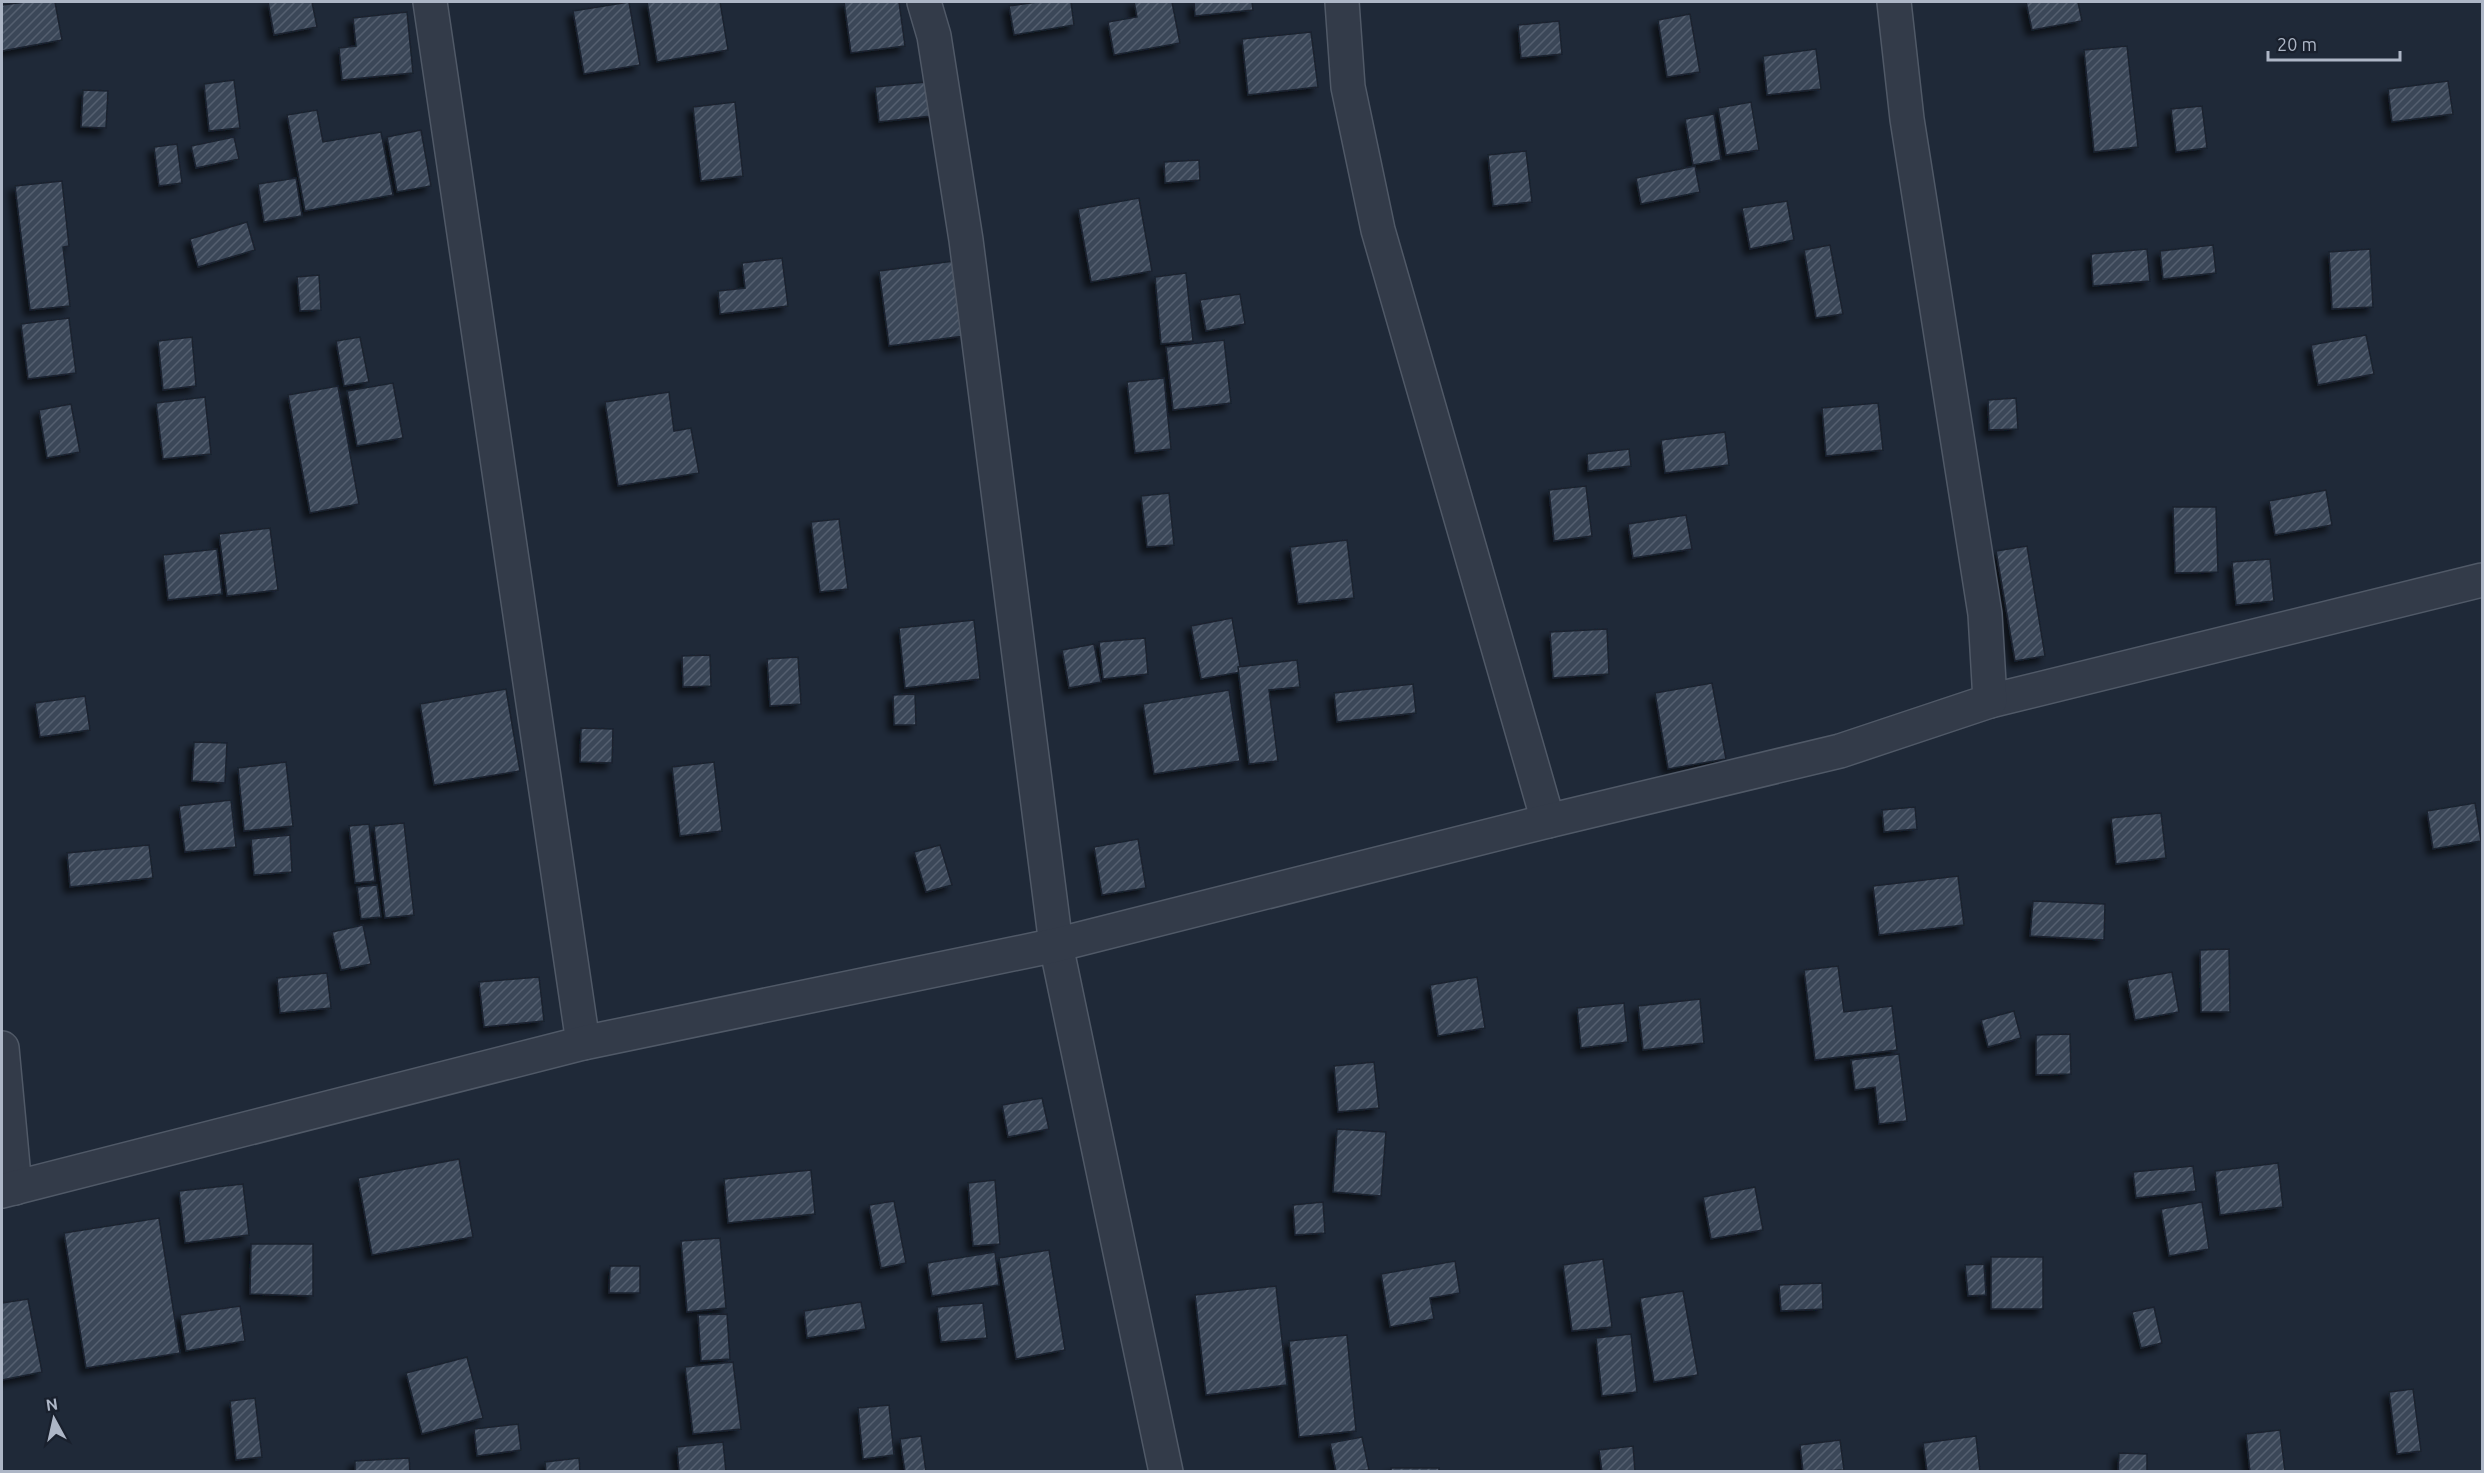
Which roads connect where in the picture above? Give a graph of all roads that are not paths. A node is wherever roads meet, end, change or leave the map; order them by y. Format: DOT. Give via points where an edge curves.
graph roads {
  1 [pos="430,2"];
  2 [pos="924,2"];
  3 [pos="1342,2"];
  4 [pos="1894,2"];
  5 [pos="2482,580"];
  6 [pos="1990,701"];
  7 [pos="1548,821"];
  8 [pos="1056,945"];
  9 [pos="583,1043"];
  10 [pos="2,1048"];
  11 [pos="8,1190"];
  12 [pos="1166,1472"];
  1 -- 9 [label="street"];
  2 -- 8 [label="street" via="934,36 966,240"];
  3 -- 7 [label="street" via="1348,87 1378,230"];
  4 -- 6 [label="street" via="1906,119 1985,614"];
  5 -- 6 [label="street"];
  6 -- 7 [label="street" via="1840,751"];
  7 -- 8 [label="street"];
  8 -- 9 [label="street"];
  8 -- 12 [label="street"];
  9 -- 11 [label="street"];
  10 -- 11 [label="street"];
}
